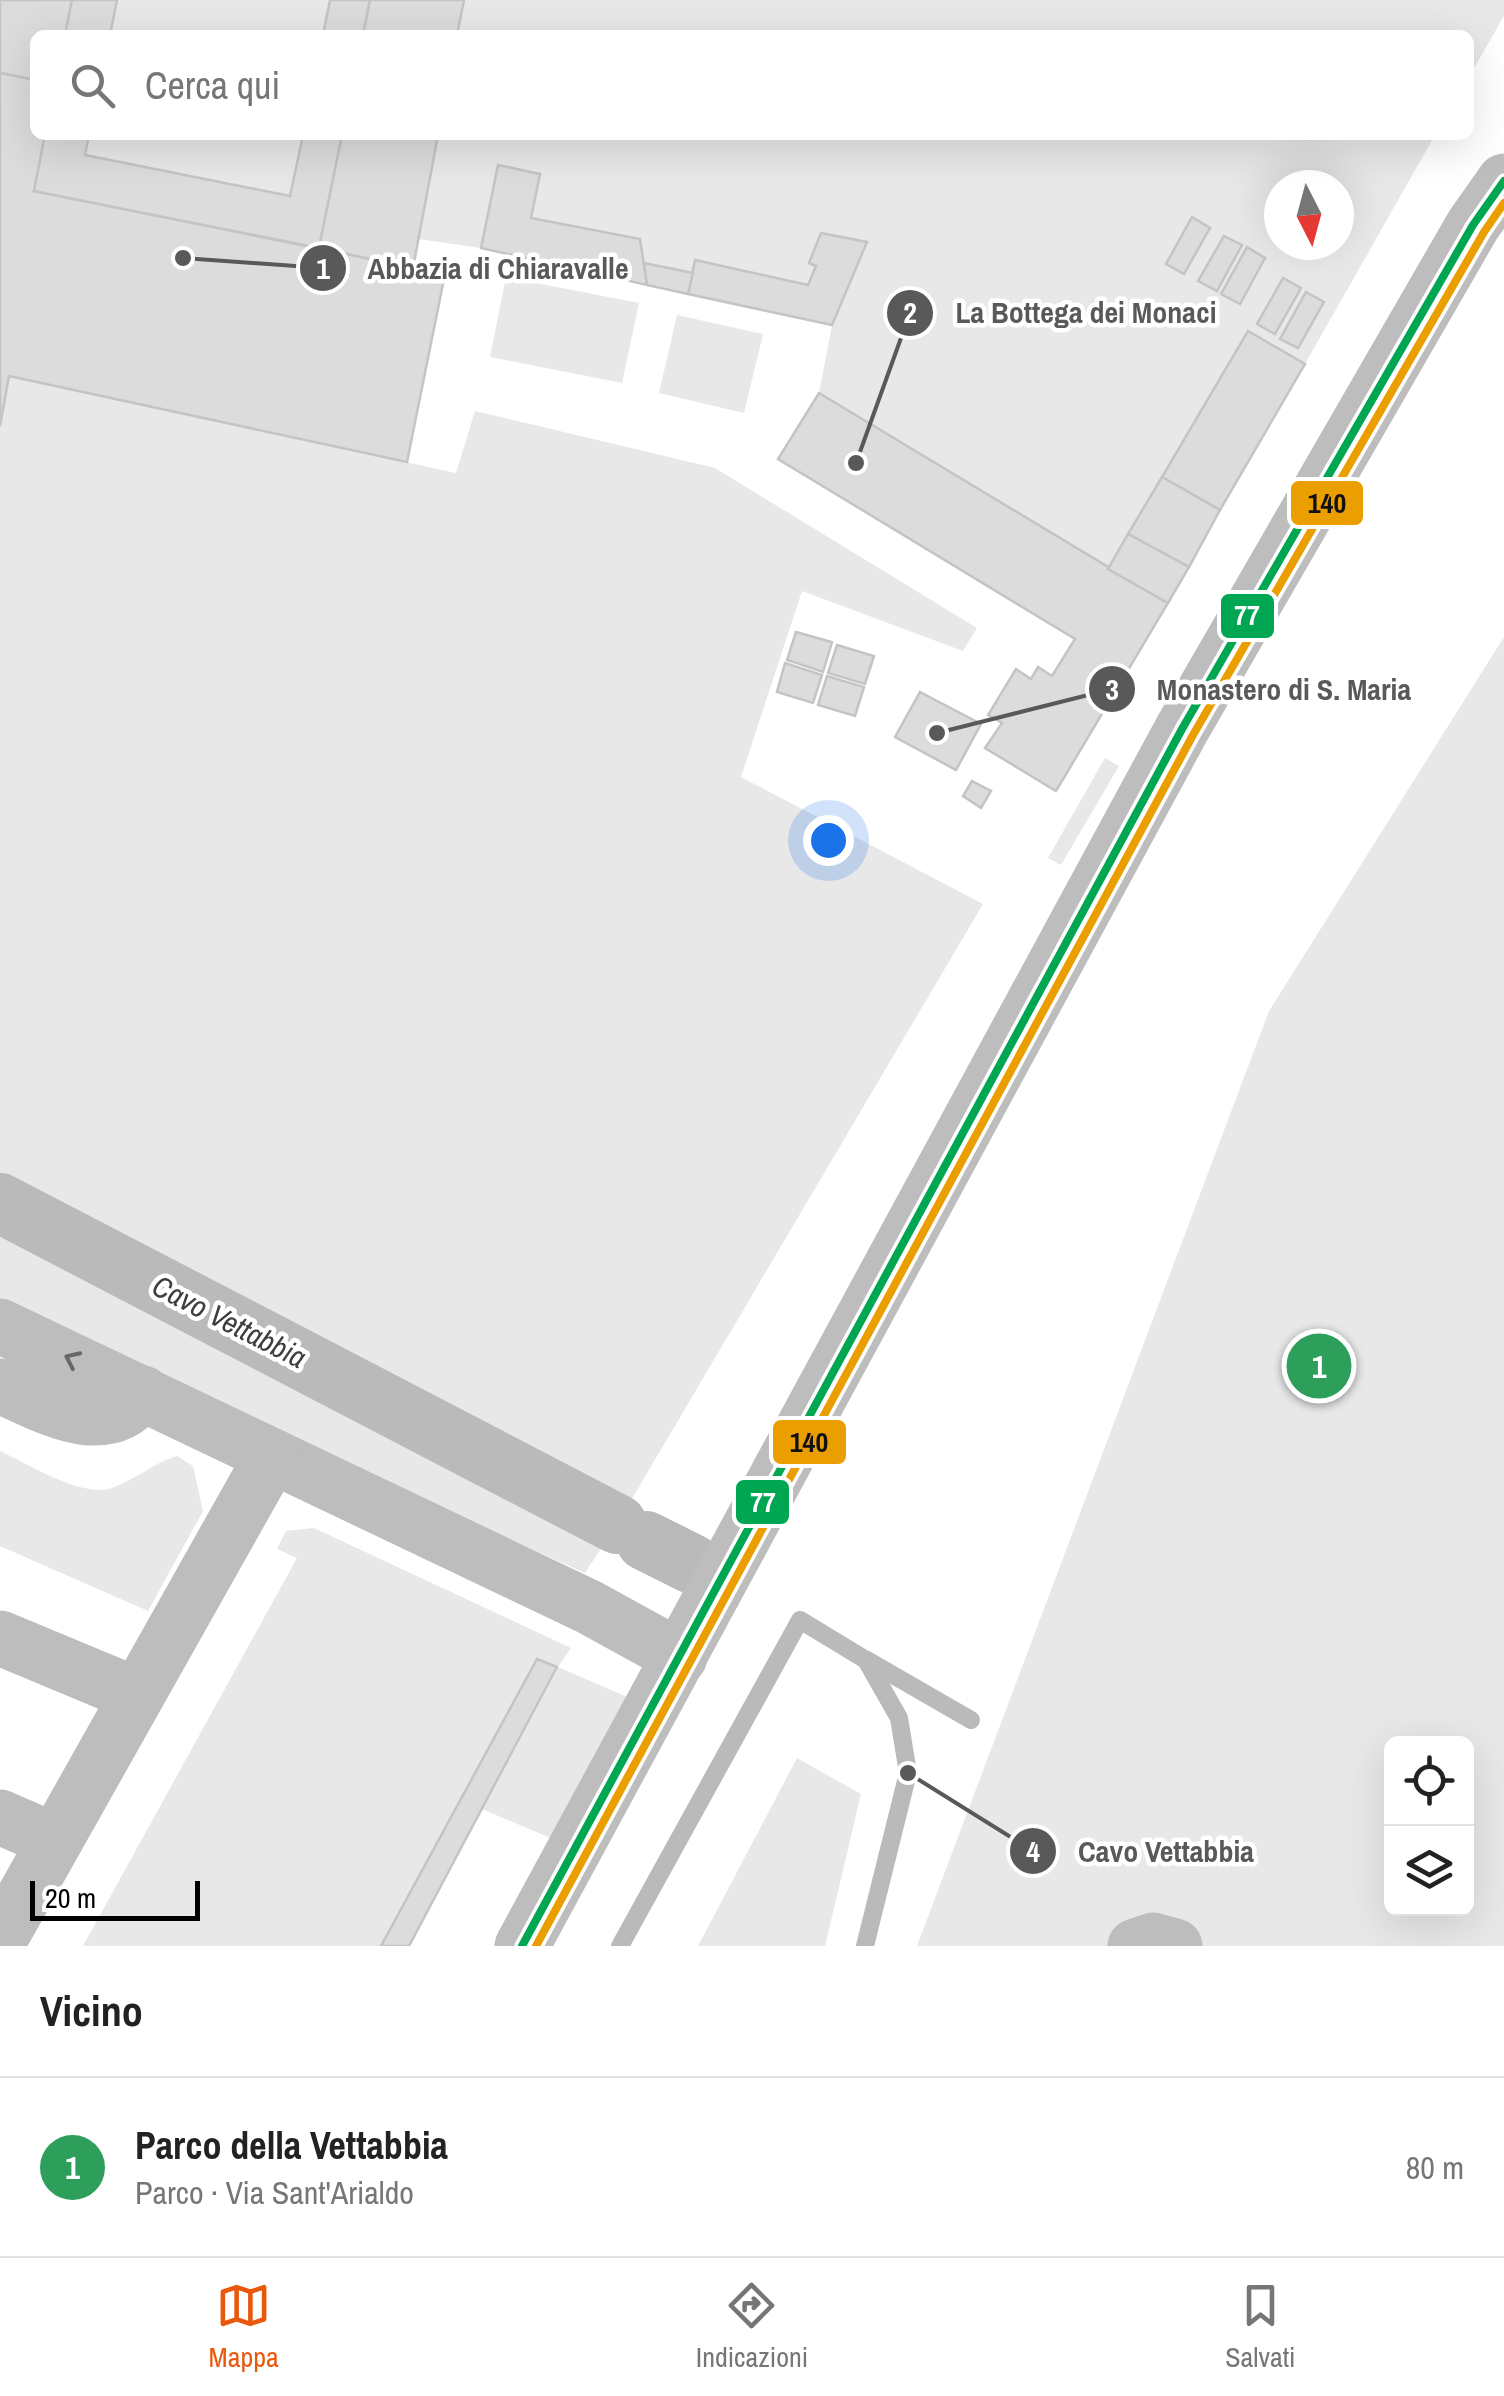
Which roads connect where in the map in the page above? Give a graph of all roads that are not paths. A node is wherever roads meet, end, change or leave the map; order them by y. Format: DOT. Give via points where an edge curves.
graph roads {
  1 [pos="1504,181"];
  2 [pos="0,1326"];
  3 [pos="0,1386"];
  4 [pos="144,1393"];
  5 [pos="272,1456"];
  6 [pos="0,1638"];
  7 [pos="680,1656"];
  8 [pos="137,1695"];
  9 [pos="0,1817"];
  10 [pos="55,1840"];
  11 [pos="0,1939"];
  12 [pos="522,1946"];
  13 [pos="1135,1946"];
  14 [pos="1175,1946"];
  1 -- 7 [label="street" via="1199,697"];
  4 -- 2 [label="street, one-way"];
  3 -- 4 [label="street" via="73,1417 105,1419"];
  4 -- 5 [label="street"];
  5 -- 7 [label="street"];
  5 -- 8 [label="street"];
  6 -- 8 [label="street"];
  7 -- 12 [label="street"];
  8 -- 10 [label="street"];
  9 -- 10 [label="street"];
  10 -- 11 [label="street"];
  13 -- 14 [label="street" via="1153,1940"];
}
